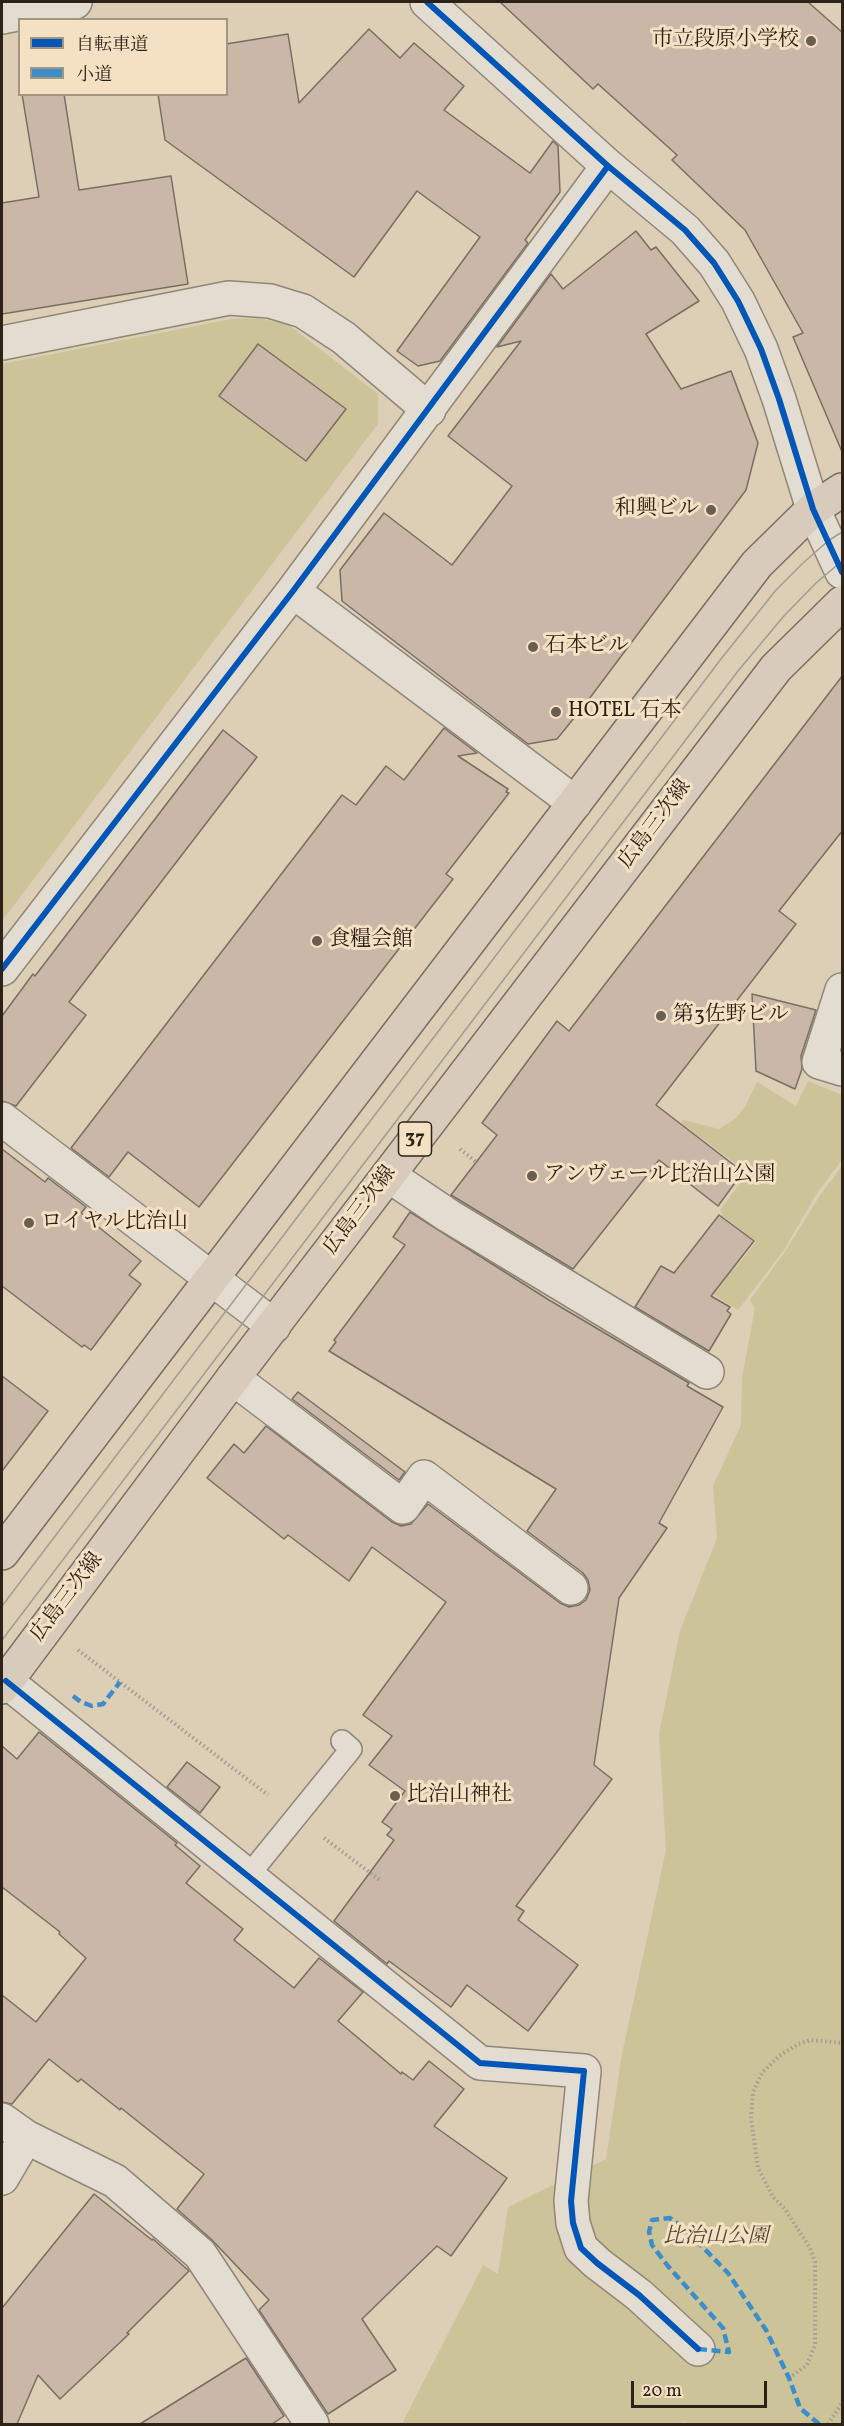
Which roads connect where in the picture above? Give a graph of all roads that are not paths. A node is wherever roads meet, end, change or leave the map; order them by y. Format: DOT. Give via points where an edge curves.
graph roads {
  1 [pos="75,2"];
  2 [pos="427,2"];
  3 [pos="2,17"];
  4 [pos="608,166"];
  5 [pos="2,343"];
  6 [pos="429,410"];
  7 [pos="843,490"];
  8 [pos="813,510"];
  9 [pos="843,572"];
  10 [pos="292,591"];
  11 [pos="843,603"];
  12 [pos="575,803"];
  13 [pos="2,969"];
  14 [pos="843,990"];
  15 [pos="843,1069"];
  16 [pos="2,1119"];
  17 [pos="388,1175"];
  18 [pos="212,1279"];
  19 [pos="274,1326"];
  20 [pos="708,1372"];
  21 [pos="233,1378"];
  22 [pos="2,1553"];
  23 [pos="571,1588"];
  24 [pos="4,1684"];
  25 [pos="342,1741"];
  26 [pos="248,1876"];
  27 [pos="14,2129"];
  28 [pos="2,2178"];
  29 [pos="698,2349"];
  30 [pos="312,2424"];
  1 -- 3 [label="street"];
  2 -- 4 [label="street"];
  4 -- 6 [label="street"];
  4 -- 8 [label="street" via="685,230 714,263 738,301 779,399"];
  5 -- 6 [label="street" via="229,298 270,301 303,311 344,338"];
  6 -- 10 [label="street"];
  7 -- 8 [label="main road"];
  8 -- 9 [label="street"];
  8 -- 12 [label="main road" via="757,564"];
  10 -- 12 [label="street"];
  10 -- 13 [label="street"];
  11 -- 17 [label="main road, 広島三次線 / 37" via="776,668"];
  12 -- 18 [label="main road"];
  14 -- 15 [label="street" via="819,1062"];
  16 -- 18 [label="street"];
  17 -- 19 [label="main road, 広島三次線 / 37"];
  17 -- 20 [label="street"];
  18 -- 19 [label="street"];
  18 -- 22 [label="main road"];
  19 -- 21 [label="main road, 広島三次線 / 37"];
  21 -- 23 [label="street" via="403,1507 424,1477"];
  21 -- 24 [label="main road, 広島三次線 / 37"];
  24 -- 26 [label="street"];
  25 -- 26 [label="lane" via="351,1749"];
  26 -- 29 [label="street" via="480,2063 584,2071 571,2201 581,2248"];
  27 -- 28 [label="street"];
  27 -- 30 [label="street" via="115,2181 201,2254"];
}
